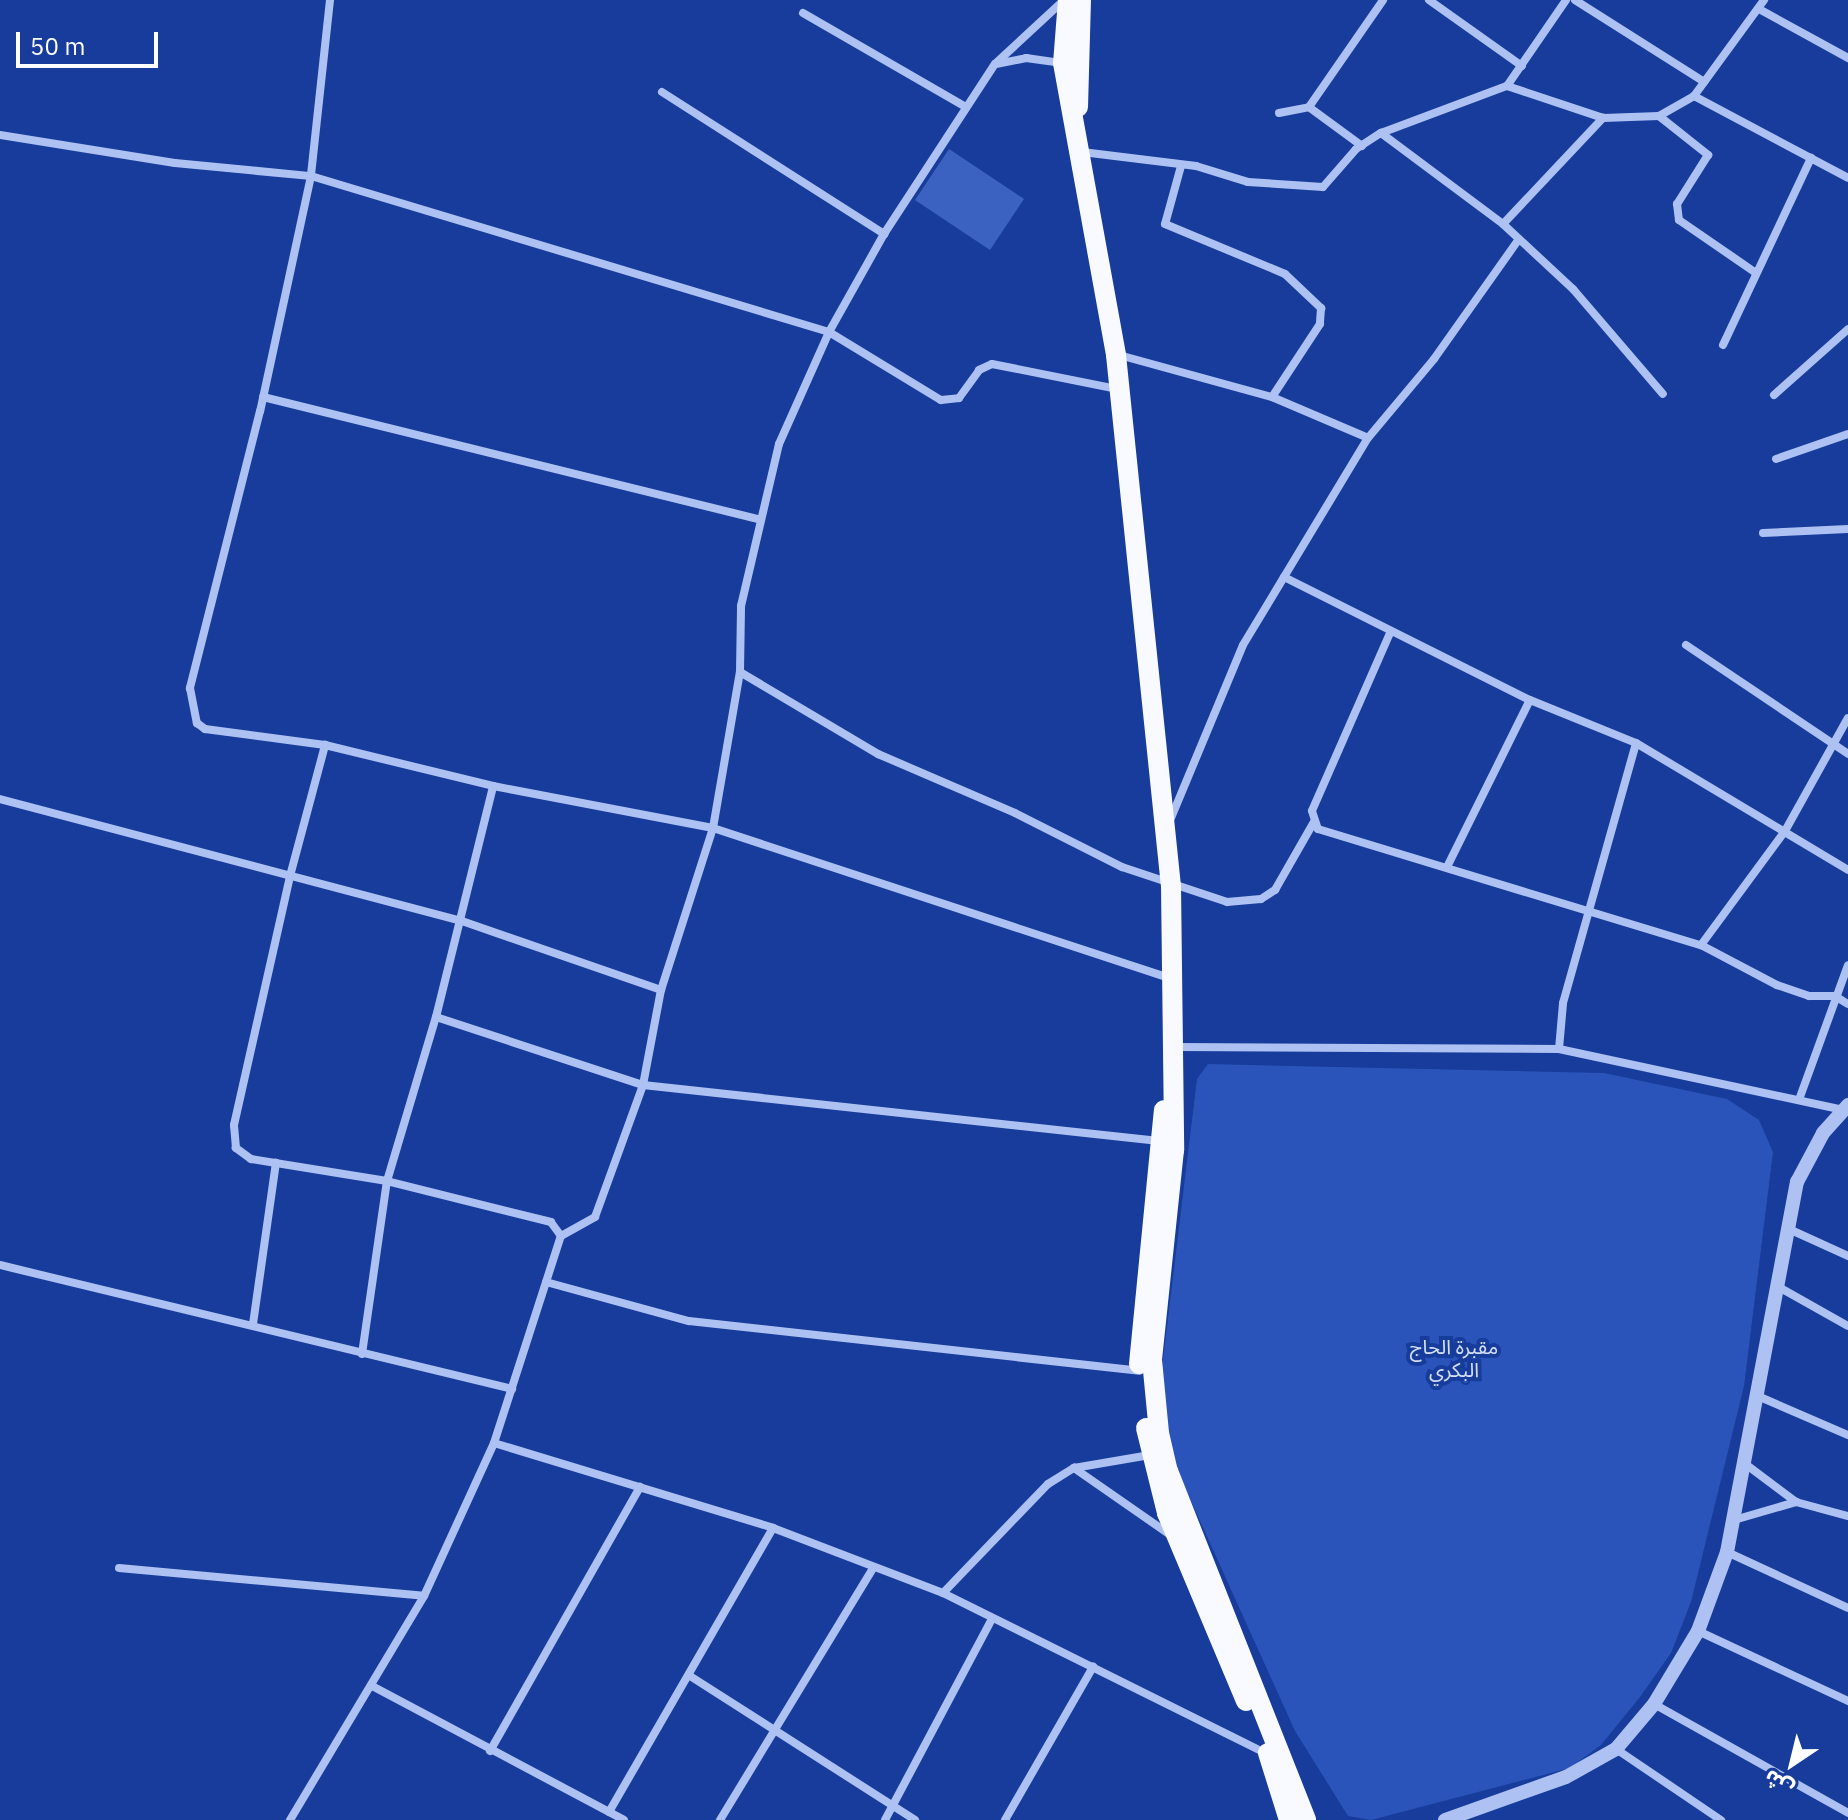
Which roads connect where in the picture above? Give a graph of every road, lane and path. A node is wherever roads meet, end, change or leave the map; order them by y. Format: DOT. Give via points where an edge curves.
graph roads {
  1 [pos="330,0"];
  2 [pos="1066,0"];
  3 [pos="1081,0"];
  4 [pos="1383,0"];
  5 [pos="1429,0"];
  6 [pos="1566,0"];
  7 [pos="1575,0"];
  8 [pos="1764,0"];
  9 [pos="1759,9"];
  10 [pos="803,13"];
  11 [pos="1848,58"];
  12 [pos="995,64"];
  13 [pos="1072,64"];
  14 [pos="1522,66"];
  15 [pos="1704,82"];
  16 [pos="1507,86"];
  17 [pos="662,92"];
  18 [pos="1694,96"];
  19 [pos="966,107"];
  20 [pos="1309,107"];
  21 [pos="1279,113"];
  22 [pos="1659,116"];
  23 [pos="1603,118"];
  24 [pos="1381,133"];
  25 [pos="0,135"];
  26 [pos="1362,146"];
  27 [pos="1076,151"];
  28 [pos="1811,158"];
  29 [pos="1181,166"];
  30 [pos="311,176"];
  31 [pos="1848,178"];
  32 [pos="1503,224"];
  33 [pos="884,234"];
  34 [pos="1519,239"];
  35 [pos="1756,273"];
  36 [pos="1848,329"];
  37 [pos="829,332"];
  38 [pos="1723,345"];
  39 [pos="1116,355"];
  40 [pos="1118,390"];
  41 [pos="1663,394"];
  42 [pos="1774,395"];
  43 [pos="263,397"];
  44 [pos="1272,397"];
  45 [pos="1848,434"];
  46 [pos="1368,438"];
  47 [pos="1776,459"];
  48 [pos="758,519"];
  49 [pos="1848,529"];
  50 [pos="1763,533"];
  51 [pos="1284,577"];
  52 [pos="1390,633"];
  53 [pos="1686,645"];
  54 [pos="740,672"];
  55 [pos="1530,700"];
  56 [pos="1848,718"];
  57 [pos="1636,743"];
  58 [pos="1832,743"];
  59 [pos="325,745"];
  60 [pos="1848,754"];
  61 [pos="493,786"];
  62 [pos="0,799"];
  63 [pos="1314,822"];
  64 [pos="713,828"];
  65 [pos="1785,831"];
  66 [pos="1162,841"];
  67 [pos="1447,867"];
  68 [pos="1848,870"];
  69 [pos="290,876"];
  70 [pos="1171,886"];
  71 [pos="1592,911"];
  72 [pos="459,920"];
  73 [pos="1701,945"];
  74 [pos="1848,965"];
  75 [pos="1173,979"];
  76 [pos="661,990"];
  77 [pos="1835,996"];
  78 [pos="1848,1004"];
  79 [pos="436,1017"];
  80 [pos="1175,1047"];
  81 [pos="1559,1049"];
  82 [pos="643,1085"];
  83 [pos="1800,1097"];
  84 [pos="1846,1109"];
  85 [pos="1159,1141"];
  86 [pos="276,1163"];
  87 [pos="387,1181"];
  88 [pos="1791,1230"];
  89 [pos="561,1236"];
  90 [pos="1848,1256"];
  91 [pos="0,1265"];
  92 [pos="546,1282"];
  93 [pos="1777,1285"];
  94 [pos="253,1324"];
  95 [pos="1848,1326"];
  96 [pos="362,1354"];
  97 [pos="1139,1371"];
  98 [pos="512,1389"];
  99 [pos="1760,1397"];
  100 [pos="1848,1435"];
  101 [pos="494,1443"];
  102 [pos="1150,1455"];
  103 [pos="1744,1463"];
  104 [pos="1074,1468"];
  105 [pos="640,1487"];
  106 [pos="1796,1502"];
  107 [pos="1848,1516"];
  108 [pos="1734,1520"];
  109 [pos="773,1528"];
  110 [pos="1178,1540"];
  111 [pos="1727,1552"];
  112 [pos="119,1568"];
  113 [pos="873,1568"];
  114 [pos="943,1593"];
  115 [pos="424,1596"];
  116 [pos="1848,1608"];
  117 [pos="991,1621"];
  118 [pos="1698,1631"];
  119 [pos="1093,1667"];
  120 [pos="690,1676"];
  121 [pos="374,1687"];
  122 [pos="1848,1701"];
  123 [pos="1654,1704"];
  124 [pos="775,1733"];
  125 [pos="1616,1749"];
  126 [pos="490,1751"];
  127 [pos="1268,1754"];
  128 [pos="892,1805"];
  129 [pos="609,1812"];
  130 [pos="1848,1813"];
  131 [pos="1450,1819"];
  132 [pos="290,1820"];
  133 [pos="624,1820"];
  134 [pos="720,1820"];
  135 [pos="885,1820"];
  136 [pos="915,1820"];
  137 [pos="1005,1820"];
  138 [pos="1289,1820"];
  139 [pos="1306,1820"];
  140 [pos="1721,1820"];
  1 -- 30 [label="street"];
  2 -- 12 [label="street"];
  2 -- 13 [label="main road"];
  3 -- 13 [label="main road"];
  4 -- 20 [label="street"];
  5 -- 14 [label="street"];
  6 -- 14 [label="street"];
  7 -- 15 [label="street"];
  8 -- 9 [label="street"];
  9 -- 11 [label="street"];
  9 -- 15 [label="street"];
  10 -- 19 [label="street"];
  12 -- 13 [label="street" via="1026,58"];
  12 -- 19 [label="street"];
  13 -- 27 [label="main road"];
  14 -- 16 [label="street"];
  15 -- 18 [label="street"];
  16 -- 23 [label="street"];
  16 -- 24 [label="street"];
  17 -- 33 [label="street"];
  18 -- 22 [label="street"];
  18 -- 28 [label="street"];
  19 -- 33 [label="street"];
  20 -- 21 [label="street"];
  20 -- 26 [label="street"];
  22 -- 23 [label="street"];
  22 -- 35 [label="street" via="1708,155 1677,204 1679,220"];
  23 -- 32 [label="street"];
  24 -- 26 [label="street"];
  24 -- 32 [label="street"];
  25 -- 30 [label="street" via="175,163"];
  26 -- 29 [label="street" via="1323,187 1248,182"];
  27 -- 29 [label="street"];
  27 -- 39 [label="main road"];
  28 -- 31 [label="street"];
  28 -- 35 [label="street"];
  29 -- 44 [label="street" via="1165,224 1285,274 1321,308 1320,324"];
  30 -- 37 [label="street"];
  30 -- 43 [label="street"];
  32 -- 34 [label="street"];
  33 -- 37 [label="street"];
  34 -- 41 [label="street" via="1573,289"];
  34 -- 46 [label="street" via="1434,359"];
  35 -- 38 [label="street"];
  36 -- 42 [label="street"];
  37 -- 40 [label="street" via="941,400 959,398 979,370 992,364"];
  37 -- 48 [label="street" via="779,444"];
  39 -- 40 [label="main road"];
  39 -- 44 [label="street"];
  40 -- 66 [label="main road"];
  43 -- 48 [label="street"];
  43 -- 59 [label="street" via="190,705 205,729"];
  44 -- 46 [label="street"];
  45 -- 47 [label="street"];
  46 -- 51 [label="street"];
  48 -- 54 [label="street" via="741,606"];
  49 -- 50 [label="street"];
  51 -- 52 [label="street"];
  51 -- 66 [label="street" via="1243,645"];
  52 -- 55 [label="street"];
  52 -- 63 [label="street" via="1312,811"];
  53 -- 58 [label="street"];
  54 -- 64 [label="street"];
  54 -- 70 [label="street" via="878,754"];
  55 -- 57 [label="street"];
  55 -- 67 [label="street"];
  56 -- 58 [label="street"];
  57 -- 65 [label="street"];
  57 -- 71 [label="street"];
  58 -- 60 [label="street"];
  58 -- 65 [label="street"];
  59 -- 61 [label="street"];
  59 -- 69 [label="street"];
  61 -- 64 [label="street"];
  61 -- 72 [label="street"];
  62 -- 69 [label="street"];
  63 -- 67 [label="street" via="1318,829"];
  63 -- 70 [label="street" via="1285,878 1261,899 1227,902"];
  64 -- 75 [label="street"];
  64 -- 76 [label="street"];
  65 -- 68 [label="street"];
  65 -- 73 [label="street"];
  66 -- 70 [label="main road"];
  67 -- 71 [label="street"];
  69 -- 72 [label="street"];
  69 -- 86 [label="street" via="233,1140 241,1155"];
  70 -- 75 [label="main road"];
  71 -- 73 [label="street"];
  71 -- 81 [label="street" via="1563,1003"];
  72 -- 76 [label="street"];
  72 -- 79 [label="street"];
  73 -- 77 [label="street" via="1777,985 1809,996"];
  74 -- 77 [label="street"];
  75 -- 80 [label="main road"];
  76 -- 82 [label="street"];
  77 -- 78 [label="street"];
  77 -- 83 [label="street"];
  79 -- 82 [label="street"];
  79 -- 87 [label="street"];
  80 -- 81 [label="street"];
  80 -- 85 [label="main road"];
  80 -- 139 [label="main road" via="1174,1150 1152,1360 1159,1433 1168,1471"];
  81 -- 83 [label="street"];
  82 -- 85 [label="street"];
  82 -- 89 [label="street" via="595,1217"];
  83 -- 84 [label="street"];
  84 -- 88 [label="street" via="1810,1153 1797,1182"];
  85 -- 97 [label="main road"];
  86 -- 87 [label="street"];
  86 -- 94 [label="street"];
  87 -- 89 [label="street" via="551,1222"];
  87 -- 96 [label="street"];
  88 -- 90 [label="street"];
  88 -- 93 [label="street"];
  89 -- 92 [label="street"];
  91 -- 94 [label="street"];
  92 -- 97 [label="street" via="689,1321"];
  92 -- 98 [label="street"];
  93 -- 95 [label="street"];
  93 -- 99 [label="street"];
  94 -- 96 [label="street"];
  96 -- 98 [label="street"];
  97 -- 102 [label="main road"];
  98 -- 101 [label="street"];
  99 -- 100 [label="street"];
  99 -- 103 [label="street"];
  101 -- 105 [label="street"];
  101 -- 115 [label="street"];
  102 -- 104 [label="street"];
  102 -- 110 [label="main road"];
  103 -- 106 [label="street"];
  103 -- 108 [label="street"];
  104 -- 110 [label="street"];
  104 -- 114 [label="street" via="1030,1499"];
  105 -- 109 [label="street"];
  105 -- 126 [label="street"];
  106 -- 107 [label="street"];
  106 -- 108 [label="street"];
  108 -- 111 [label="street"];
  109 -- 113 [label="street"];
  109 -- 120 [label="street"];
  110 -- 127 [label="main road"];
  111 -- 116 [label="street"];
  111 -- 118 [label="street"];
  112 -- 115 [label="street"];
  113 -- 114 [label="street"];
  113 -- 124 [label="street"];
  114 -- 117 [label="street"];
  115 -- 121 [label="street"];
  117 -- 119 [label="street"];
  117 -- 128 [label="street"];
  118 -- 122 [label="street"];
  118 -- 123 [label="street"];
  119 -- 127 [label="street"];
  119 -- 137 [label="street"];
  120 -- 124 [label="street"];
  120 -- 129 [label="street"];
  121 -- 126 [label="street"];
  121 -- 132 [label="street"];
  123 -- 125 [label="street"];
  123 -- 130 [label="street"];
  124 -- 128 [label="street"];
  124 -- 134 [label="street"];
  125 -- 131 [label="street" via="1566,1777"];
  125 -- 140 [label="street"];
  126 -- 129 [label="street"];
  127 -- 138 [label="main road"];
  128 -- 135 [label="street"];
  128 -- 136 [label="street"];
  129 -- 133 [label="street"];
}
